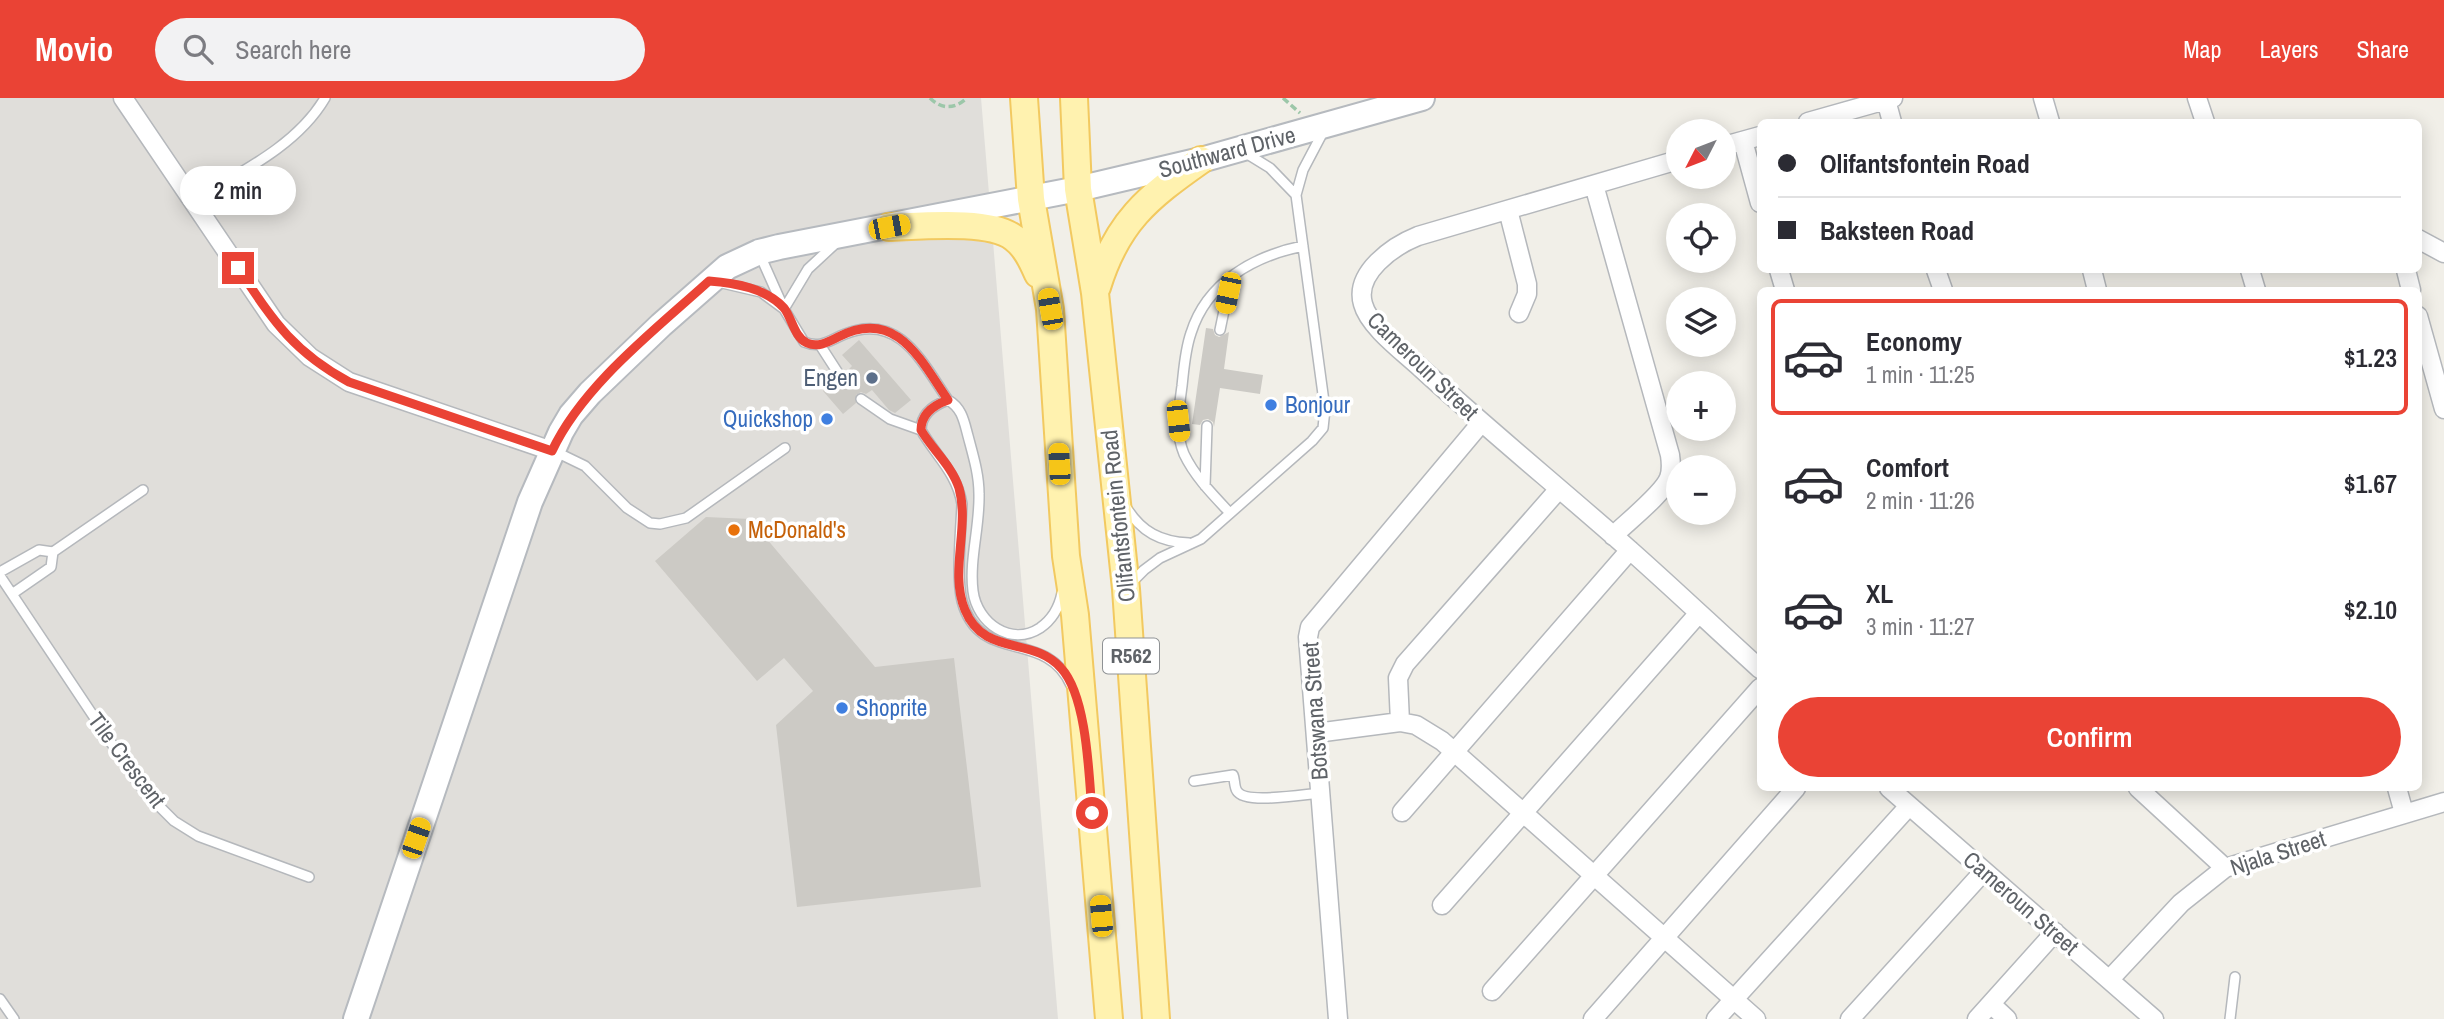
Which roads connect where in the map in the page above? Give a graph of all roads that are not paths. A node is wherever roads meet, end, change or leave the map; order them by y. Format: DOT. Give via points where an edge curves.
graph roads {
  1 [pos="123,98"];
  2 [pos="325,98"];
  3 [pos="1024,98"];
  4 [pos="1074,98"];
  5 [pos="1422,98"];
  6 [pos="2043,98"];
  7 [pos="2197,98"];
  8 [pos="1889,99"];
  9 [pos="1377,104"];
  10 [pos="1819,119"];
  11 [pos="1892,119"];
  12 [pos="2049,119"];
  13 [pos="2204,119"];
  14 [pos="1328,125"];
  15 [pos="1752,138"];
  16 [pos="1239,149"];
  17 [pos="1201,160"];
  18 [pos="1666,164"];
  19 [pos="1757,179"];
  20 [pos="1594,185"];
  21 [pos="1078,189"];
  22 [pos="1296,195"];
  23 [pos="1031,199"];
  24 [pos="192,201"];
  25 [pos="1508,210"];
  26 [pos="889,227"];
  27 [pos="848,233"];
  28 [pos="2422,241"];
  29 [pos="1303,246"];
  30 [pos="759,252"];
  31 [pos="2444,253"];
  32 [pos="1232,275"];
  33 [pos="709,281"];
  34 [pos="1095,293"];
  35 [pos="784,309"];
  36 [pos="1050,309"];
  37 [pos="1519,313"];
  38 [pos="1220,330"];
  39 [pos="2422,330"];
  40 [pos="820,345"];
  41 [pos="841,376"];
  42 [pos="861,399"];
  43 [pos="948,400"];
  44 [pos="2444,409"];
  45 [pos="1481,423"];
  46 [pos="1207,426"];
  47 [pos="921,430"];
  48 [pos="785,448"];
  49 [pos="552,451"];
  50 [pos="1205,486"];
  51 [pos="1559,489"];
  52 [pos="143,490"];
  53 [pos="1117,490"];
  54 [pos="1230,513"];
  55 [pos="1613,536"];
  56 [pos="1196,543"];
  57 [pos="1630,550"];
  58 [pos="53,552"];
  59 [pos="1066,556"];
  60 [pos="0,574"];
  61 [pos="1126,589"];
  62 [pos="12,594"];
  63 [pos="1699,613"];
  64 [pos="1757,666"];
  65 [pos="1757,691"];
  66 [pos="1399,722"];
  67 [pos="1316,733"];
  68 [pos="1086,735"];
  69 [pos="1453,751"];
  70 [pos="1194,781"];
  71 [pos="1794,791"];
  72 [pos="1892,791"];
  73 [pos="2141,791"];
  74 [pos="2398,791"];
  75 [pos="1321,793"];
  76 [pos="2444,802"];
  77 [pos="1909,806"];
  78 [pos="1402,812"];
  79 [pos="1523,812"];
  80 [pos="2403,813"];
  81 [pos="2225,868"];
  82 [pos="1984,871"];
  83 [pos="309,877"];
  84 [pos="1595,878"];
  85 [pos="1442,905"];
  86 [pos="2055,932"];
  87 [pos="1664,939"];
  88 [pos="2235,977"];
  89 [pos="2109,979"];
  90 [pos="1492,991"];
  91 [pos="0,999"];
  92 [pos="1734,999"];
  93 [pos="1990,1004"];
  94 [pos="14,1019"];
  95 [pos="356,1019"];
  96 [pos="1109,1019"];
  97 [pos="1156,1019"];
  98 [pos="1338,1019"];
  99 [pos="1592,1019"];
  100 [pos="1716,1019"];
  101 [pos="1756,1019"];
  102 [pos="1850,1019"];
  103 [pos="1977,1019"];
  104 [pos="2007,1019"];
  105 [pos="2154,1019"];
  106 [pos="2230,1019"];
  1 -- 24 [label="street"];
  2 -- 24 [label="lane" via="299,132"];
  3 -- 23 [label="main road, R562"];
  4 -- 21 [label="main road, Olifantsfontein Road / R562"];
  5 -- 9 [label="street, Southward Drive"];
  6 -- 12 [label="street"];
  7 -- 13 [label="street"];
  8 -- 10 [label="street"];
  8 -- 11 [label="street"];
  9 -- 14 [label="street, Southward Drive"];
  14 -- 16 [label="street, Southward Drive"];
  14 -- 22 [label="lane" via="1303,170"];
  15 -- 19 [label="street"];
  16 -- 17 [label="street, Southward Drive"];
  16 -- 22 [label="lane" via="1270,168"];
  17 -- 21 [label="street, Southward Drive"];
  17 -- 34 [label="main road" via="1131,218 1107,256"];
  18 -- 20 [label="street, Cameroun Street"];
  20 -- 25 [label="street, Cameroun Street"];
  20 -- 55 [label="street" via="1671,469 1662,488"];
  21 -- 23 [label="street, Southward Drive"];
  21 -- 34 [label="main road, Olifantsfontein Road / R562"];
  22 -- 29 [label="lane"];
  23 -- 26 [label="street, Southward Drive"];
  23 -- 36 [label="main road, R562"];
  24 -- 49 [label="street" via="276,324 310,357 349,382"];
  25 -- 37 [label="street" via="1527,284"];
  25 -- 45 [label="street, Cameroun Street" via="1400,243 1375,267 1360,292 1367,315"];
  26 -- 27 [label="street, Southward Drive"];
  26 -- 36 [label="main road" via="986,227 1014,237 1025,248"];
  27 -- 30 [label="street, Southward Drive"];
  27 -- 35 [label="lane" via="808,269"];
  28 -- 31 [label="street"];
  29 -- 32 [label="lane" via="1270,254"];
  29 -- 54 [label="lane" via="1324,423 1312,441"];
  30 -- 33 [label="street, Southward Drive"];
  30 -- 35 [label="lane"];
  32 -- 38 [label="lane"];
  32 -- 50 [label="lane" via="1208,301 1191,332 1179,408 1184,452"];
  33 -- 35 [label="lane" via="761,292"];
  33 -- 49 [label="street, Southward Drive" via="590,393 571,415"];
  34 -- 53 [label="main road, Olifantsfontein Road / R562"];
  35 -- 40 [label="lane" via="800,338"];
  36 -- 59 [label="main road, R562"];
  39 -- 44 [label="street"];
  40 -- 41 [label="lane"];
  40 -- 43 [label="lane" via="846,333 888,330 905,341"];
  42 -- 47 [label="lane" via="890,419"];
  43 -- 47 [label="lane" via="926,413"];
  43 -- 59 [label="lane" via="963,417 978,479 973,586 981,613 1008,634 1037,630 1051,619 1060,603"];
  45 -- 51 [label="street, Cameroun Street"];
  45 -- 67 [label="street, Botswana Street" via="1310,626"];
  46 -- 50 [label="lane"];
  47 -- 68 [label="lane" via="958,485 962,504 960,589 970,619 995,642 1041,653 1059,665 1072,687"];
  48 -- 49 [label="lane" via="686,518 660,524 627,508 585,466"];
  49 -- 95 [label="street, Southward Drive" via="530,502"];
  50 -- 54 [label="lane"];
  51 -- 55 [label="street, Cameroun Street"];
  51 -- 66 [label="street" via="1405,664 1398,678"];
  52 -- 58 [label="lane"];
  53 -- 56 [label="lane" via="1148,532 1162,539"];
  53 -- 61 [label="main road, Olifantsfontein Road / R562"];
  54 -- 56 [label="lane"];
  55 -- 57 [label="street, Cameroun Street"];
  56 -- 61 [label="lane" via="1151,564"];
  57 -- 63 [label="street, Cameroun Street"];
  57 -- 69 [label="street"];
  58 -- 60 [label="lane" via="39,550"];
  58 -- 62 [label="lane" via="51,567"];
  59 -- 68 [label="main road, R562"];
  60 -- 62 [label="lane, Tile Crescent"];
  61 -- 97 [label="main road, Olifantsfontein Road / R562"];
  62 -- 83 [label="lane, Tile Crescent" via="138,783 174,821 198,836"];
  63 -- 64 [label="street, Cameroun Street"];
  63 -- 79 [label="street"];
  65 -- 84 [label="street"];
  66 -- 67 [label="street"];
  66 -- 69 [label="street" via="1416,725"];
  67 -- 75 [label="street, Botswana Street"];
  68 -- 96 [label="main road, R562"];
  69 -- 78 [label="street"];
  69 -- 79 [label="street"];
  70 -- 75 [label="lane" via="1233,775 1236,790 1252,799"];
  71 -- 87 [label="street"];
  72 -- 77 [label="street, Cameroun Street"];
  73 -- 81 [label="street"];
  74 -- 80 [label="street"];
  75 -- 98 [label="street, Botswana Street"];
  76 -- 80 [label="street, Njala Street"];
  77 -- 82 [label="street, Cameroun Street"];
  77 -- 92 [label="street"];
  79 -- 84 [label="street"];
  79 -- 85 [label="street"];
  80 -- 81 [label="street, Njala Street"];
  81 -- 89 [label="street, Njala Street" via="2181,904"];
  82 -- 86 [label="street, Cameroun Street"];
  82 -- 102 [label="street"];
  84 -- 87 [label="street"];
  84 -- 90 [label="street"];
  86 -- 89 [label="street, Cameroun Street"];
  86 -- 93 [label="street"];
  87 -- 92 [label="street"];
  87 -- 99 [label="street"];
  88 -- 106 [label="lane"];
  89 -- 105 [label="street, Cameroun Street"];
  91 -- 94 [label="lane"];
  92 -- 100 [label="street"];
  92 -- 101 [label="street"];
  93 -- 103 [label="street"];
  93 -- 104 [label="street"];
}
